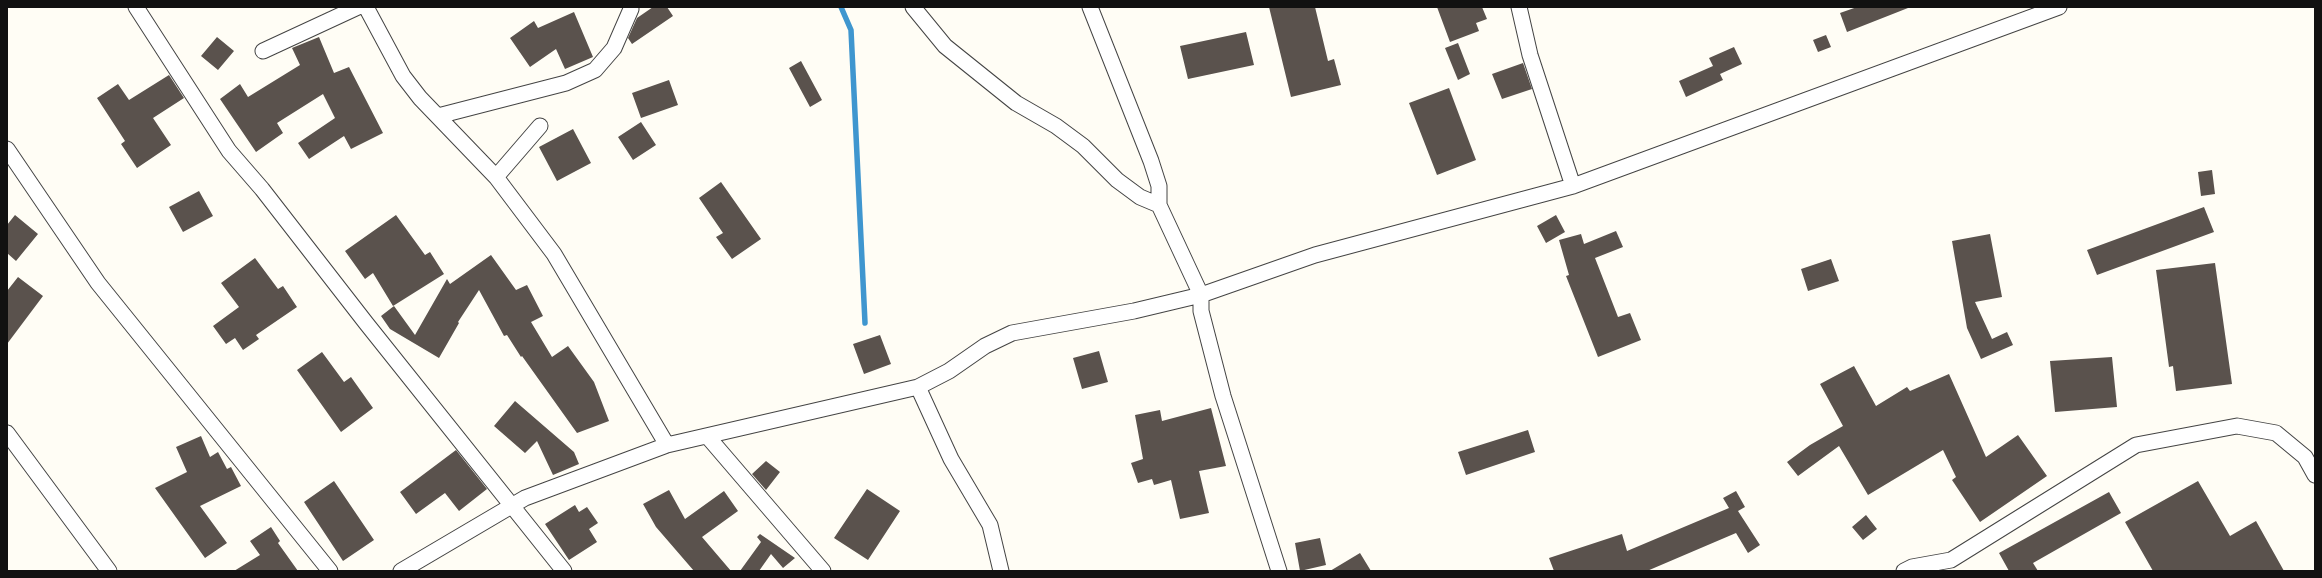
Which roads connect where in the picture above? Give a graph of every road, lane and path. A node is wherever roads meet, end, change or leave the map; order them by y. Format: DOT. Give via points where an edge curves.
graph roads {
  1 [pos="136,7"];
  2 [pos="358,7"];
  3 [pos="366,7"];
  4 [pos="913,7"];
  5 [pos="1090,7"];
  6 [pos="1519,7"];
  7 [pos="2059,7"];
  8 [pos="631,9"];
  9 [pos="263,51"];
  10 [pos="438,116"];
  11 [pos="540,126"];
  12 [pos="7,149"];
  13 [pos="496,177"];
  14 [pos="1573,186"];
  15 [pos="1159,205"];
  16 [pos="1201,295"];
  17 [pos="918,387"];
  18 [pos="7,432"];
  19 [pos="708,437"];
  20 [pos="667,445"];
  21 [pos="2315,475"];
  22 [pos="512,504"];
  23 [pos="109,571"];
  24 [pos="330,571"];
  25 [pos="401,571"];
  26 [pos="564,571"];
  27 [pos="822,571"];
  28 [pos="1001,571"];
  29 [pos="1279,571"];
  30 [pos="1904,571"];
  1 -- 22 [label="street" via="229,151"];
  2 -- 9 [label="street"];
  3 -- 10 [label="street" via="403,76"];
  4 -- 15 [label="street" via="945,46 1016,103 1056,126 1083,146 1117,180 1140,197"];
  5 -- 15 [label="street" via="1151,161 1159,186"];
  6 -- 14 [label="street" via="1530,55"];
  7 -- 14 [label="street"];
  8 -- 10 [label="street" via="614,48 595,70 566,83"];
  10 -- 13 [label="street"];
  11 -- 13 [label="street"];
  12 -- 24 [label="street" via="98,283"];
  13 -- 20 [label="street" via="554,254"];
  14 -- 16 [label="street" via="1315,255"];
  15 -- 16 [label="street"];
  16 -- 17 [label="street" via="1012,333 985,346 949,371"];
  16 -- 29 [label="street" via="1201,312 1223,396"];
  17 -- 19 [label="street"];
  17 -- 28 [label="street" via="951,459 990,525"];
  18 -- 23 [label="street"];
  19 -- 20 [label="street"];
  19 -- 27 [label="street"];
  20 -- 22 [label="street"];
  21 -- 30 [label="street" via="2305,457 2276,433 2237,426 2136,445 1951,560 1912,567"];
  22 -- 25 [label="street"];
  22 -- 26 [label="street"];
}
